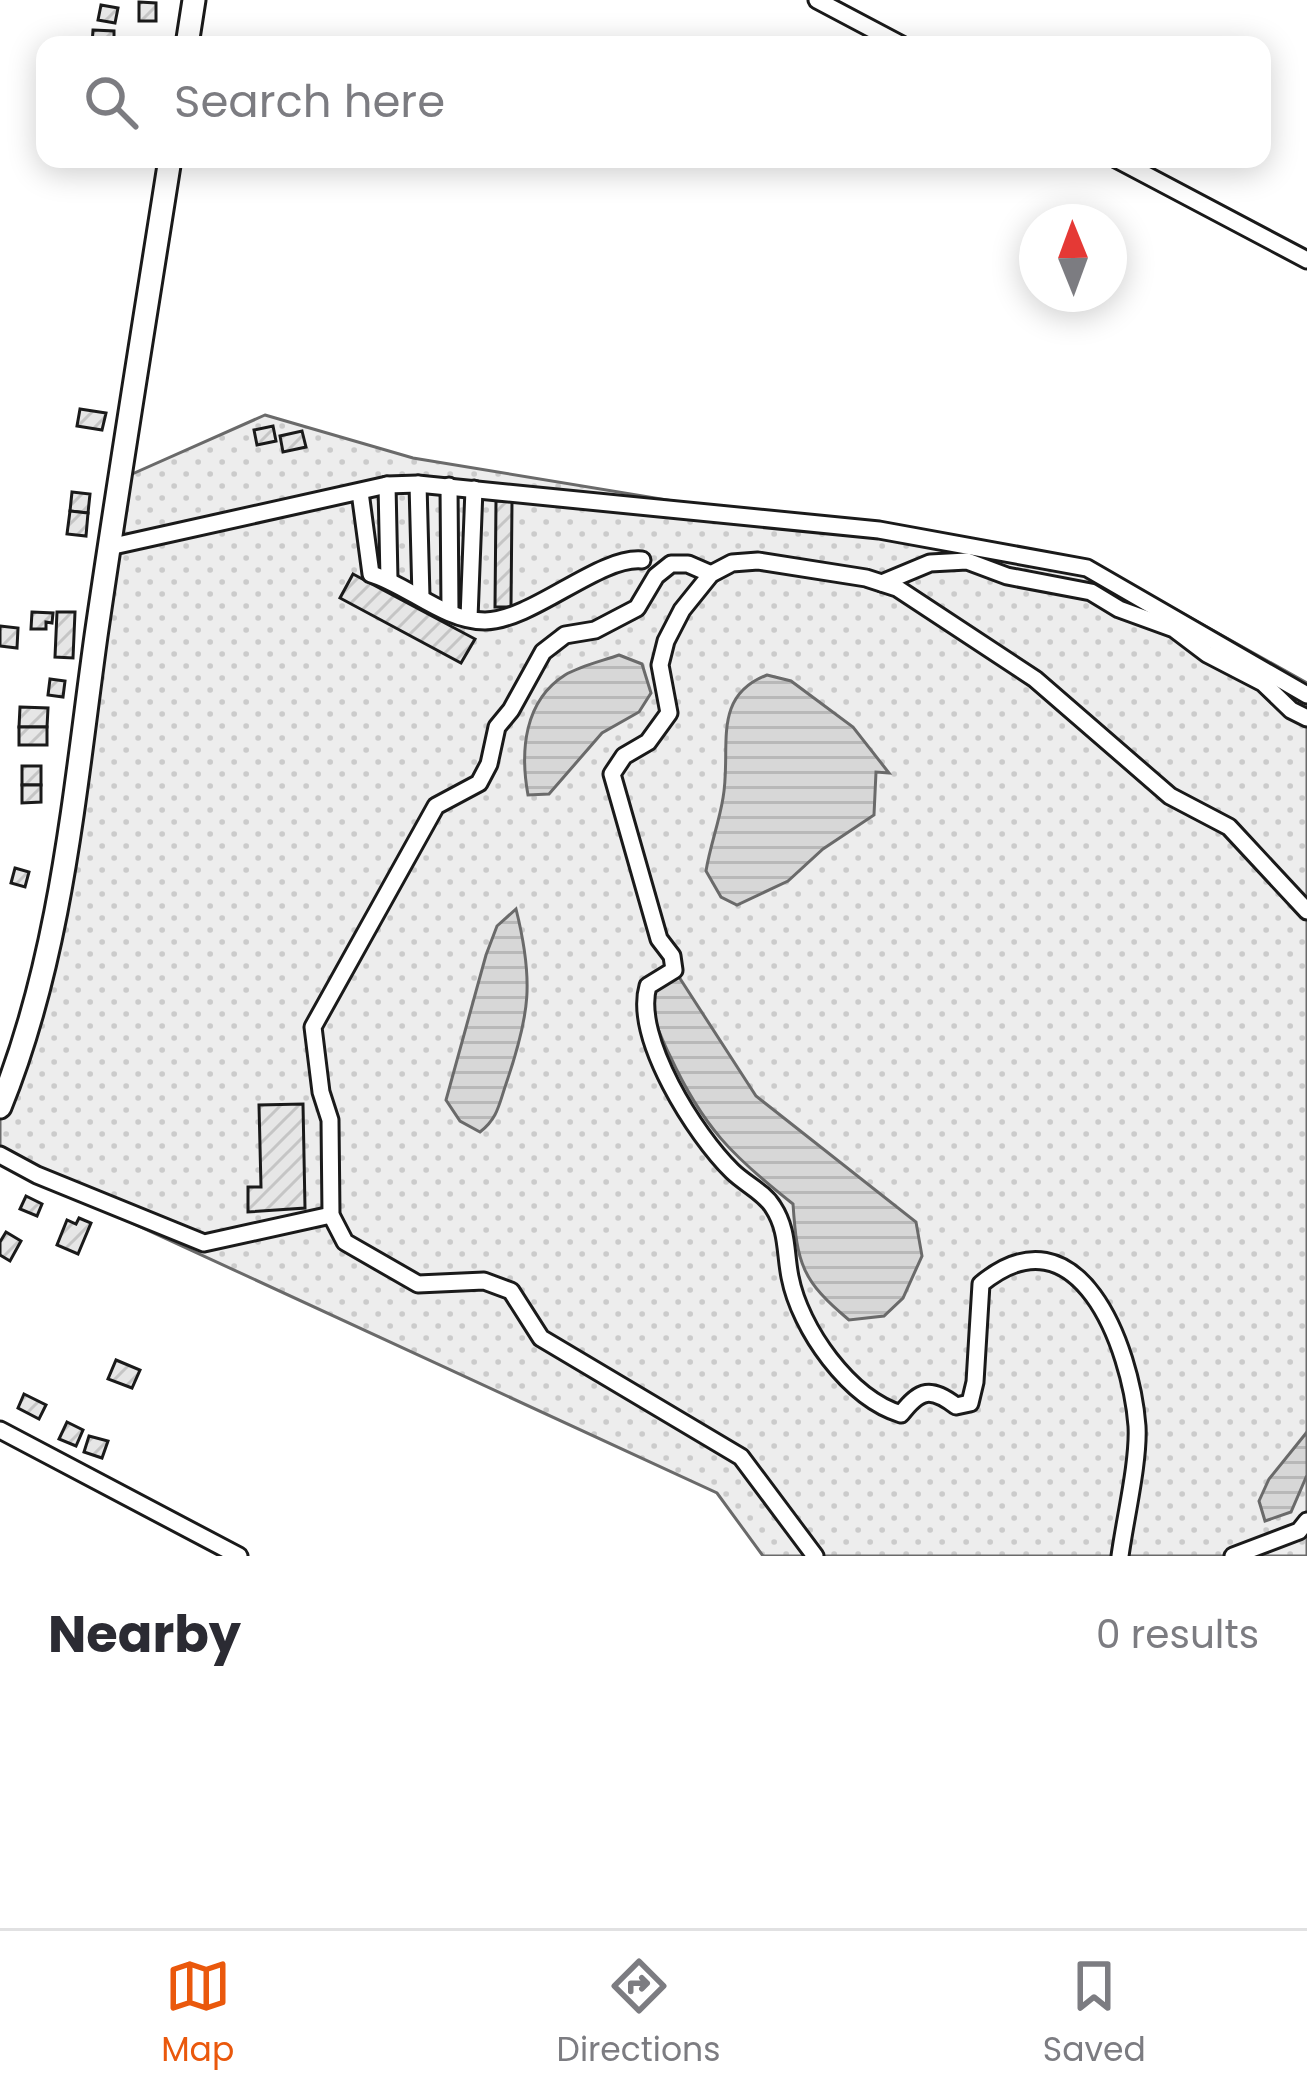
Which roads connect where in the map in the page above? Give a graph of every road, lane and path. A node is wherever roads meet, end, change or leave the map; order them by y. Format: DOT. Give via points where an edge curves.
graph roads {
  1 [pos="194,0"];
  2 [pos="817,0"];
  3 [pos="188,36"];
  4 [pos="885,36"];
  5 [pos="169,168"];
  6 [pos="1133,168"];
  7 [pos="1307,260"];
  8 [pos="418,484"];
  9 [pos="387,485"];
  10 [pos="449,486"];
  11 [pos="474,489"];
  12 [pos="360,492"];
  13 [pos="109,547"];
  14 [pos="642,560"];
  15 [pos="671,564"];
  16 [pos="711,574"];
  17 [pos="656,576"];
  18 [pos="389,579"];
  19 [pos="882,584"];
  20 [pos="421,597"];
  21 [pos="450,611"];
  22 [pos="469,618"];
  23 [pos="1307,695"];
  24 [pos="1307,718"];
  25 [pos="1307,910"];
  26 [pos="0,1107"];
  27 [pos="0,1155"];
  28 [pos="331,1215"];
  29 [pos="0,1430"];
  30 [pos="1307,1521"];
  31 [pos="239,1556"];
  32 [pos="814,1556"];
  33 [pos="1120,1556"];
  34 [pos="1233,1556"];
  1 -- 3 [label="main road"];
  2 -- 4 [label="street"];
  5 -- 13 [label="main road"];
  6 -- 7 [label="street"];
  8 -- 9 [label="street"];
  8 -- 10 [label="street"];
  8 -- 20 [label="street"];
  9 -- 12 [label="street"];
  9 -- 18 [label="street"];
  10 -- 11 [label="street"];
  10 -- 21 [label="street"];
  11 -- 22 [label="street"];
  11 -- 23 [label="street" via="879,530 1087,568"];
  12 -- 13 [label="street"];
  12 -- 18 [label="street" via="371,574"];
  13 -- 26 [label="main road" via="50,946"];
  14 -- 15 [label="street"];
  14 -- 17 [label="street"];
  14 -- 22 [label="street" via="612,564 488,621"];
  15 -- 16 [label="street"];
  15 -- 17 [label="street"];
  16 -- 19 [label="street" via="758,561"];
  16 -- 33 [label="street" via="666,641 669,713 612,774 674,970 648,986 648,1030 696,1131 770,1202 785,1228 807,1329 885,1409 901,1414 928,1391 956,1406 970,1403 977,1301 981,1284 997,1271 1025,1259 1050,1260 1082,1279 1125,1365 1137,1429"];
  17 -- 28 [label="street" via="638,608 543,652 497,728 479,783 436,806 327,999 313,1027 329,1120"];
  18 -- 20 [label="street"];
  19 -- 24 [label="street" via="930,563 968,561 1091,592 1174,629"];
  19 -- 25 [label="street" via="1035,679 1170,796 1229,827"];
  20 -- 21 [label="street"];
  21 -- 22 [label="street"];
  27 -- 28 [label="street" via="204,1243"];
  28 -- 32 [label="street" via="345,1242 418,1284 484,1280 512,1291 541,1338 741,1457"];
  29 -- 31 [label="street"];
  30 -- 34 [label="street"];
}
